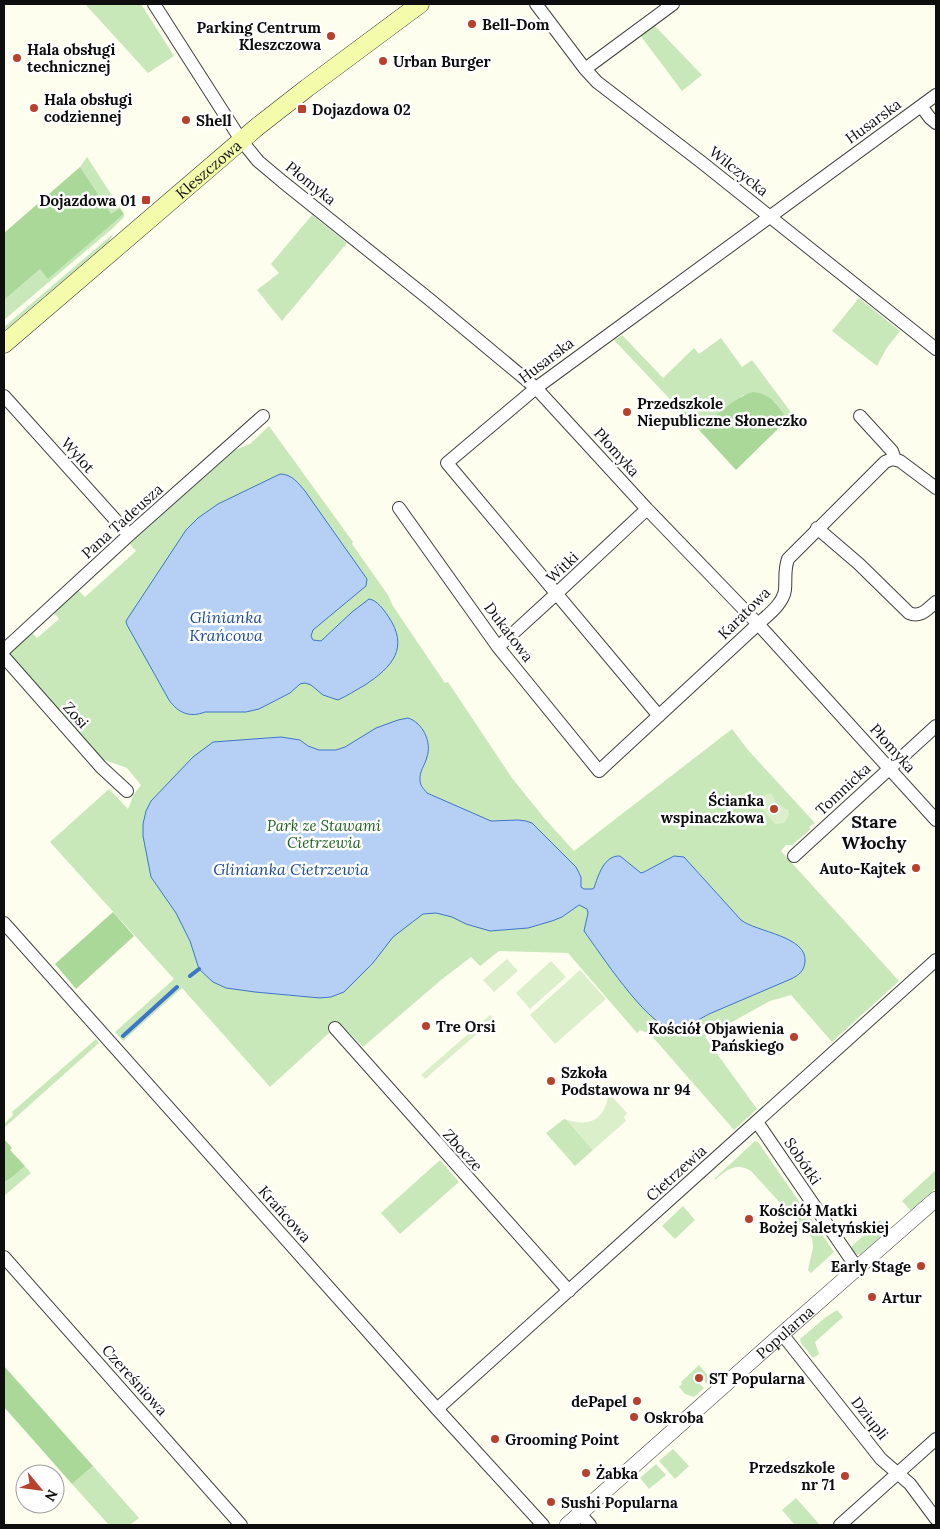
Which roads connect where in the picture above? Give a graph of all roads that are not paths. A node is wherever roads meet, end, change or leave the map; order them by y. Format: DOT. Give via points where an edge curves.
graph roads {
  1 [pos="154,4"];
  2 [pos="420,4"];
  3 [pos="536,4"];
  4 [pos="673,4"];
  5 [pos="585,69"];
  6 [pos="936,95"];
  7 [pos="921,106"];
  8 [pos="936,123"];
  9 [pos="241,140"];
  10 [pos="770,217"];
  11 [pos="4,344"];
  12 [pos="936,350"];
  13 [pos="536,388"];
  14 [pos="4,396"];
  15 [pos="262,416"];
  16 [pos="860,416"];
  17 [pos="890,461"];
  18 [pos="936,488"];
  19 [pos="399,508"];
  20 [pos="647,509"];
  21 [pos="817,528"];
  22 [pos="129,535"];
  23 [pos="556,594"];
  24 [pos="936,602"];
  25 [pos="758,624"];
  26 [pos="498,647"];
  27 [pos="4,650"];
  28 [pos="4,657"];
  29 [pos="659,716"];
  30 [pos="936,726"];
  31 [pos="890,768"];
  32 [pos="599,771"];
  33 [pos="127,791"];
  34 [pos="936,820"];
  35 [pos="794,856"];
  36 [pos="4,923"];
  37 [pos="936,960"];
  38 [pos="335,1028"];
  39 [pos="757,1122"];
  40 [pos="936,1198"];
  41 [pos="4,1258"];
  42 [pos="857,1268"];
  43 [pos="568,1292"];
  44 [pos="782,1334"];
  45 [pos="437,1409"];
  46 [pos="936,1439"];
  47 [pos="898,1474"];
  48 [pos="936,1519"];
  49 [pos="585,1520"];
  50 [pos="241,1525"];
  51 [pos="542,1525"];
  52 [pos="567,1525"];
  53 [pos="840,1525"];
  1 -- 9 [label="street, Płomyka"];
  2 -- 9 [label="main road, Kleszczowa"];
  3 -- 5 [label="street, Wilczycka"];
  4 -- 5 [label="street"];
  5 -- 10 [label="street, Wilczycka" via="597,82"];
  6 -- 7 [label="street, Husarska"];
  7 -- 8 [label="street"];
  7 -- 10 [label="street, Husarska"];
  9 -- 11 [label="main road, Kleszczowa"];
  9 -- 13 [label="street, Płomyka" via="264,166"];
  10 -- 12 [label="street, Wilczycka"];
  10 -- 13 [label="street, Husarska"];
  13 -- 20 [label="street, Płomyka"];
  13 -- 23 [label="street, Husarska" via="447,463"];
  14 -- 22 [label="street, Wylot"];
  15 -- 22 [label="street, Pana Tadeusza"];
  16 -- 17 [label="street" via="892,451"];
  17 -- 18 [label="street"];
  17 -- 21 [label="street, Karatowa"];
  19 -- 26 [label="street, Dukatowa"];
  20 -- 23 [label="street, Witki"];
  20 -- 25 [label="street, Płomyka"];
  21 -- 24 [label="street" via="860,564 909,613 921,614"];
  21 -- 25 [label="street, Karatowa" via="788,559 784,595"];
  22 -- 27 [label="street, Pana Tadeusza"];
  23 -- 26 [label="street, Witki"];
  23 -- 29 [label="street, Husarska"];
  25 -- 29 [label="street, Karatowa"];
  25 -- 31 [label="street, Płomyka"];
  26 -- 32 [label="street, Dukatowa"];
  28 -- 33 [label="street, Zosi" via="101,767"];
  29 -- 32 [label="street, Karatowa"];
  30 -- 31 [label="street, Tomnicka"];
  31 -- 34 [label="street, Płomyka"];
  31 -- 35 [label="street, Tomnicka"];
  36 -- 45 [label="street, Krańcowa"];
  37 -- 39 [label="street, Cietrzewia"];
  38 -- 43 [label="street, Zbocze"];
  39 -- 42 [label="street, Sobótki"];
  39 -- 43 [label="street, Cietrzewia"];
  40 -- 42 [label="street, Popularna"];
  41 -- 50 [label="street, Czereśniowa"];
  42 -- 44 [label="street, Popularna"];
  43 -- 45 [label="street, Cietrzewia"];
  44 -- 47 [label="street, Dziupli" via="881,1459"];
  44 -- 49 [label="street, Popularna"];
  45 -- 51 [label="street, Krańcowa"];
  46 -- 47 [label="street"];
  47 -- 48 [label="street, Dziupli" via="910,1484"];
  47 -- 53 [label="street"];
  49 -- 52 [label="street, Popularna"];
}
